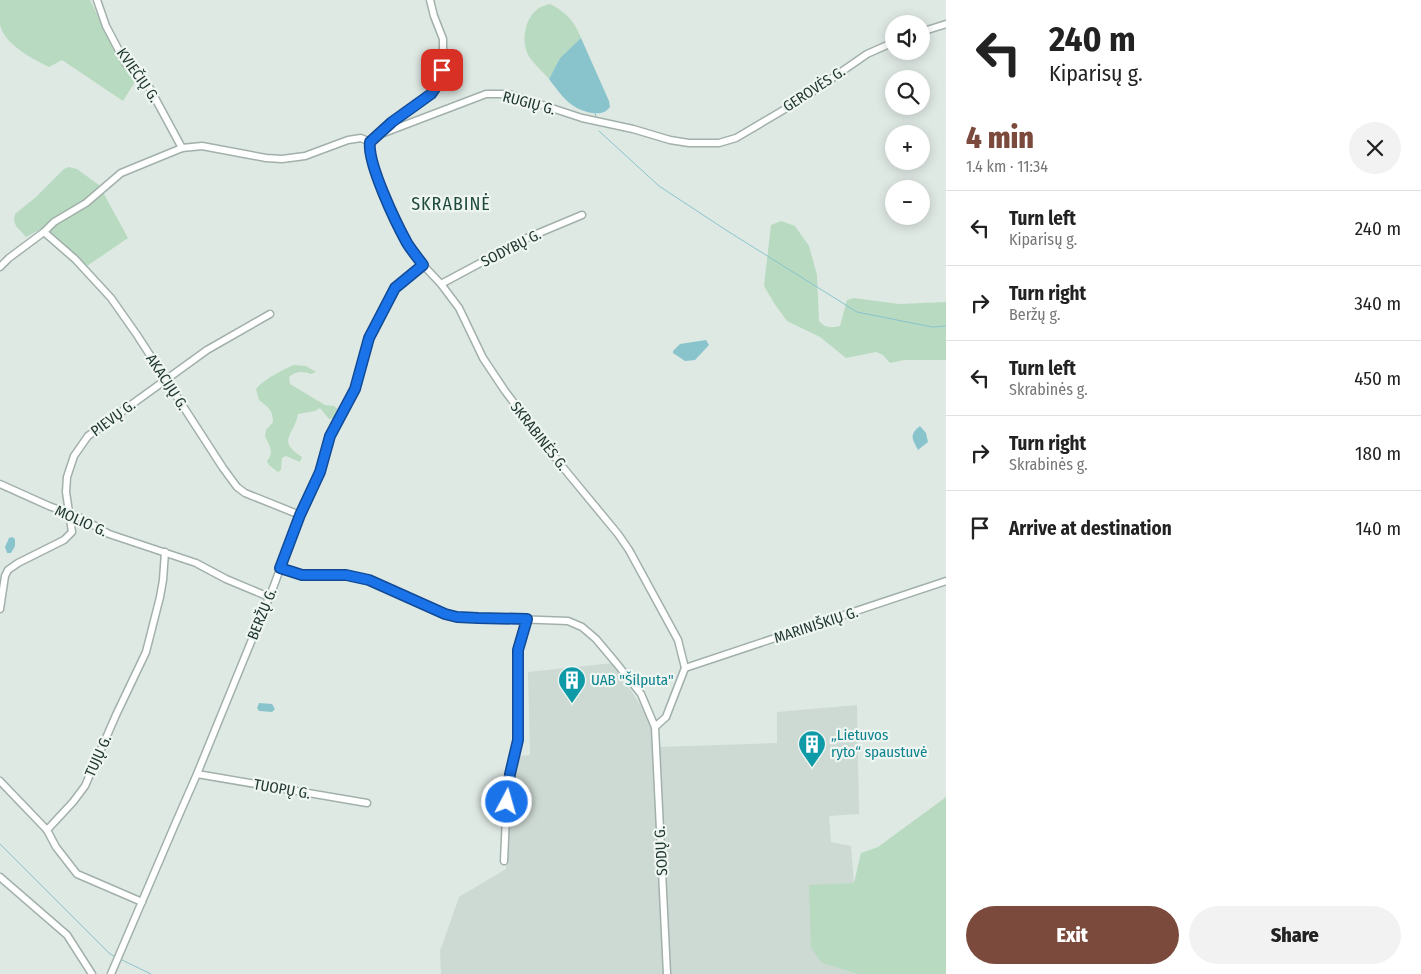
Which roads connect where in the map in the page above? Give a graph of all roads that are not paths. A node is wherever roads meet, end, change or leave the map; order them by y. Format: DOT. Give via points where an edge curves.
graph roads {
  1 [pos="97,0"];
  2 [pos="430,0"];
  3 [pos="946,24"];
  4 [pos="930,29"];
  5 [pos="885,46"];
  6 [pos="381,134"];
  7 [pos="736,138"];
  8 [pos="370,142"];
  9 [pos="182,148"];
  10 [pos="582,215"];
  11 [pos="44,232"];
  12 [pos="423,265"];
  13 [pos="0,267"];
  14 [pos="441,284"];
  15 [pos="270,314"];
  16 [pos="166,379"];
  17 [pos="0,484"];
  18 [pos="70,514"];
  19 [pos="300,515"];
  20 [pos="165,552"];
  21 [pos="280,568"];
  22 [pos="946,580"];
  23 [pos="269,597"];
  24 [pos="0,609"];
  25 [pos="527,619"];
  26 [pos="685,668"];
  27 [pos="655,727"];
  28 [pos="197,774"];
  29 [pos="0,781"];
  30 [pos="368,803"];
  31 [pos="47,830"];
  32 [pos="504,861"];
  33 [pos="0,877"];
  34 [pos="142,902"];
  35 [pos="92,974"];
  36 [pos="112,974"];
  37 [pos="667,974"];
  1 -- 9 [label="street, KVIEČIŲ G." via="106,26 126,64 148,85"];
  2 -- 6 [label="street" via="443,39 440,81 431,94"];
  3 -- 4 [label="street"];
  5 -- 7 [label="street, GEROVĖS G." via="866,54 802,99"];
  6 -- 7 [label="street, RUGIŲ G." via="486,94 503,94 670,140 704,144"];
  6 -- 8 [label="street, RUGIŲ G."];
  8 -- 9 [label="street" via="361,138 348,140 305,156 282,159 202,146"];
  8 -- 12 [label="street, SKRABINĖS G." via="371,157 393,214"];
  9 -- 11 [label="street" via="121,173 86,203 54,222"];
  10 -- 14 [label="street, SODYBŲ G." via="527,238"];
  11 -- 13 [label="street"];
  11 -- 16 [label="street, AKACIJŲ G." via="99,284"];
  12 -- 14 [label="street, SKRABINĖS G."];
  12 -- 19 [label="street, BERŽŲ G." via="395,288 369,338 355,389 330,436 320,472"];
  14 -- 26 [label="street, SKRABINĖS G." via="459,308 483,358 505,391 629,550 678,640"];
  15 -- 16 [label="street, PIEVŲ G." via="227,337"];
  16 -- 18 [label="street, PIEVŲ G." via="98,427 79,447 67,477"];
  16 -- 19 [label="street, AKACIJŲ G." via="237,487"];
  17 -- 18 [label="street, MOLIO G."];
  18 -- 20 [label="street, MOLIO G." via="109,534"];
  18 -- 24 [label="street, PIEVŲ G." via="72,532 69,536 8,570"];
  19 -- 21 [label="street, BERŽŲ G."];
  20 -- 23 [label="street, MOLIO G."];
  20 -- 31 [label="street, TUJŲ G." via="160,597 146,652 85,786"];
  21 -- 23 [label="street, BERŽŲ G."];
  21 -- 25 [label="street" via="302,575 346,575 369,580 457,617"];
  22 -- 26 [label="street, MARINIŠKIŲ G."];
  23 -- 28 [label="street, BERŽŲ G."];
  25 -- 27 [label="street" via="568,621 582,627 596,639 641,694"];
  25 -- 32 [label="street" via="518,650 518,740 510,774"];
  26 -- 27 [label="street" via="666,717"];
  27 -- 37 [label="street, SODŲ G."];
  28 -- 30 [label="street, TUOPŲ G."];
  28 -- 34 [label="street, BERŽŲ G."];
  29 -- 31 [label="street"];
  31 -- 34 [label="street" via="77,874"];
  33 -- 35 [label="street" via="68,935"];
  34 -- 36 [label="street, BERŽŲ G."];
}
